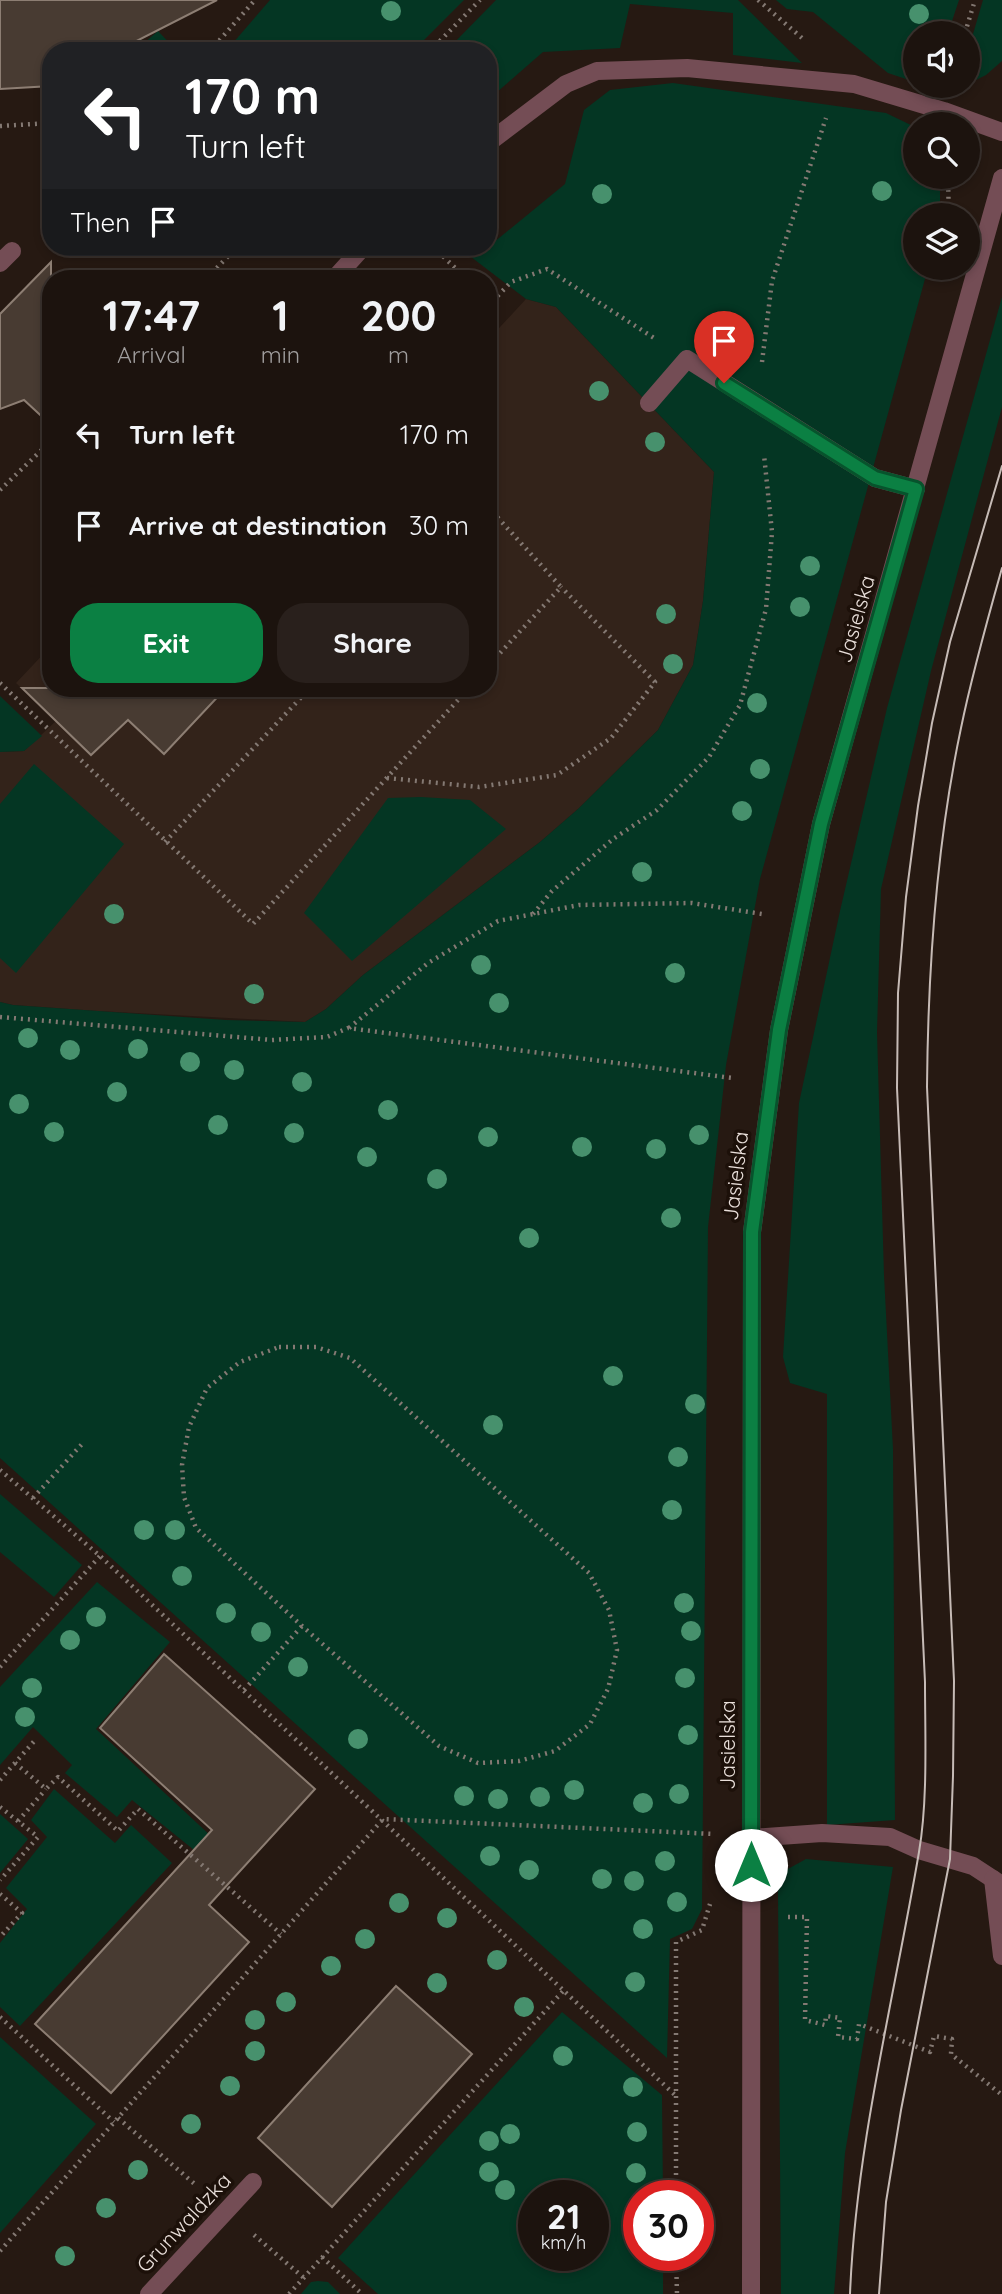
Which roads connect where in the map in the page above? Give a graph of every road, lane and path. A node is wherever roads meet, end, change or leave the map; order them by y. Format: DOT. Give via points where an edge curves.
graph roads {
  1 [pos="256,0"];
  2 [pos="480,0"];
  3 [pos="975,0"];
  4 [pos="969,21"];
  5 [pos="218,42"];
  6 [pos="439,42"];
  7 [pos="825,81"];
  8 [pos="42,123"];
  9 [pos="0,126"];
  10 [pos="1002,132"];
  11 [pos="497,136"];
  12 [pos="1002,178"];
  13 [pos="228,256"];
  14 [pos="355,256"];
  15 [pos="443,256"];
  16 [pos="215,270"];
  17 [pos="342,270"];
  18 [pos="457,270"];
  19 [pos="497,295"];
  20 [pos="687,359"];
  21 [pos="649,402"];
  22 [pos="762,406"];
  23 [pos="42,450"];
  24 [pos="0,480"];
  25 [pos="5,484"];
  26 [pos="916,489"];
  27 [pos="0,490"];
  28 [pos="497,518"];
  29 [pos="561,587"];
  30 [pos="497,656"];
  31 [pos="0,683"];
  32 [pos="302,697"];
  33 [pos="461,697"];
  34 [pos="386,778"];
  35 [pos="165,842"];
  36 [pos="533,914"];
  37 [pos="762,914"];
  38 [pos="0,1017"];
  39 [pos="348,1028"];
  40 [pos="732,1078"];
  41 [pos="82,1444"];
  42 [pos="0,1470"];
  43 [pos="33,1498"];
  44 [pos="100,1556"];
  45 [pos="302,1626"];
  46 [pos="0,1667"];
  47 [pos="244,1690"];
  48 [pos="36,1739"];
  49 [pos="15,1763"];
  50 [pos="0,1780"];
  51 [pos="46,1789"];
  52 [pos="0,1807"];
  53 [pos="383,1819"];
  54 [pos="18,1821"];
  55 [pos="715,1834"];
  56 [pos="751,1838"];
  57 [pos="0,1880"];
  58 [pos="998,1882"];
  59 [pos="0,1894"];
  60 [pos="751,1918"];
  61 [pos="706,1919"];
  62 [pos="281,1934"];
  63 [pos="0,1937"];
  64 [pos="1002,1956"];
  65 [pos="564,1990"];
  66 [pos="0,2017"];
  67 [pos="1002,2095"];
  68 [pos="676,2096"];
  69 [pos="116,2120"];
  70 [pos="157,2151"];
  71 [pos="253,2182"];
  72 [pos="0,2251"];
  73 [pos="323,2257"];
  74 [pos="676,2271"];
  75 [pos="149,2294"];
  76 [pos="289,2294"];
  77 [pos="362,2294"];
  78 [pos="677,2294"];
  79 [pos="751,2294"];
  1 -- 5 [label="path"];
  2 -- 6 [label="path"];
  3 -- 4 [label="path"];
  7 -- 10 [label="street" via="854,84"];
  7 -- 11 [label="street" via="687,68 597,71 566,84"];
  7 -- 22 [label="path" via="827,123 772,281 761,366"];
  8 -- 9 [label="path"];
  12 -- 26 [label="street, Jasielska"];
  13 -- 16 [label="path"];
  14 -- 17 [label="street"];
  15 -- 18 [label="path"];
  19 -- 20 [label="path" via="511,282 547,269"];
  20 -- 21 [label="street"];
  20 -- 22 [label="street"];
  22 -- 26 [label="street" via="875,478"];
  22 -- 36 [label="path" via="772,532 766,609 740,705 709,757 666,801 552,891"];
  23 -- 25 [label="path"];
  24 -- 25 [label="path"];
  25 -- 27 [label="path"];
  26 -- 56 [label="street, Jasielska" via="821,824 779,1030 752,1232"];
  28 -- 29 [label="path"];
  29 -- 30 [label="path"];
  29 -- 34 [label="path" via="655,682 611,738 556,775 479,787"];
  31 -- 35 [label="path"];
  32 -- 35 [label="path"];
  33 -- 34 [label="path"];
  34 -- 35 [label="path" via="253,924"];
  36 -- 37 [label="path" via="579,905 692,903"];
  36 -- 39 [label="path" via="498,920 428,962"];
  38 -- 39 [label="path" via="272,1040 327,1037"];
  39 -- 40 [label="path"];
  41 -- 43 [label="path"];
  42 -- 43 [label="path"];
  43 -- 44 [label="path"];
  44 -- 46 [label="path"];
  44 -- 47 [label="path"];
  45 -- 45 [label="path" via="196,1528 184,1497 182,1465 189,1427 207,1388 240,1362 279,1347 316,1347 350,1358 589,1573 609,1610 617,1650 608,1689 590,1724 555,1751 519,1761 478,1763 439,1746"];
  45 -- 47 [label="path"];
  47 -- 53 [label="path"];
  48 -- 49 [label="path"];
  49 -- 50 [label="path"];
  49 -- 51 [label="path"];
  51 -- 54 [label="path"];
  51 -- 62 [label="path" via="58,1776 118,1831 138,1809"];
  52 -- 54 [label="path"];
  53 -- 55 [label="path"];
  53 -- 62 [label="path"];
  53 -- 65 [label="path"];
  54 -- 57 [label="path" via="38,1838"];
  56 -- 58 [label="street" via="822,1833 890,1837 973,1866"];
  56 -- 60 [label="street, Jasielska"];
  58 -- 64 [label="street"];
  59 -- 63 [label="path" via="22,1913"];
  60 -- 61 [label="path"];
  60 -- 67 [label="path" via="807,1917 805,2021 825,2025 825,2016 840,2018 838,2037 857,2039 859,2024 930,2052 934,2036 952,2039 951,2054"];
  60 -- 79 [label="street, Jasielska"];
  62 -- 69 [label="path"];
  65 -- 68 [label="path"];
  65 -- 73 [label="path"];
  66 -- 69 [label="path"];
  69 -- 70 [label="path"];
  69 -- 72 [label="path"];
  71 -- 75 [label="street, Grunwaldzka"];
  73 -- 76 [label="path"];
  73 -- 77 [label="path"];
  74 -- 78 [label="path"];
}
